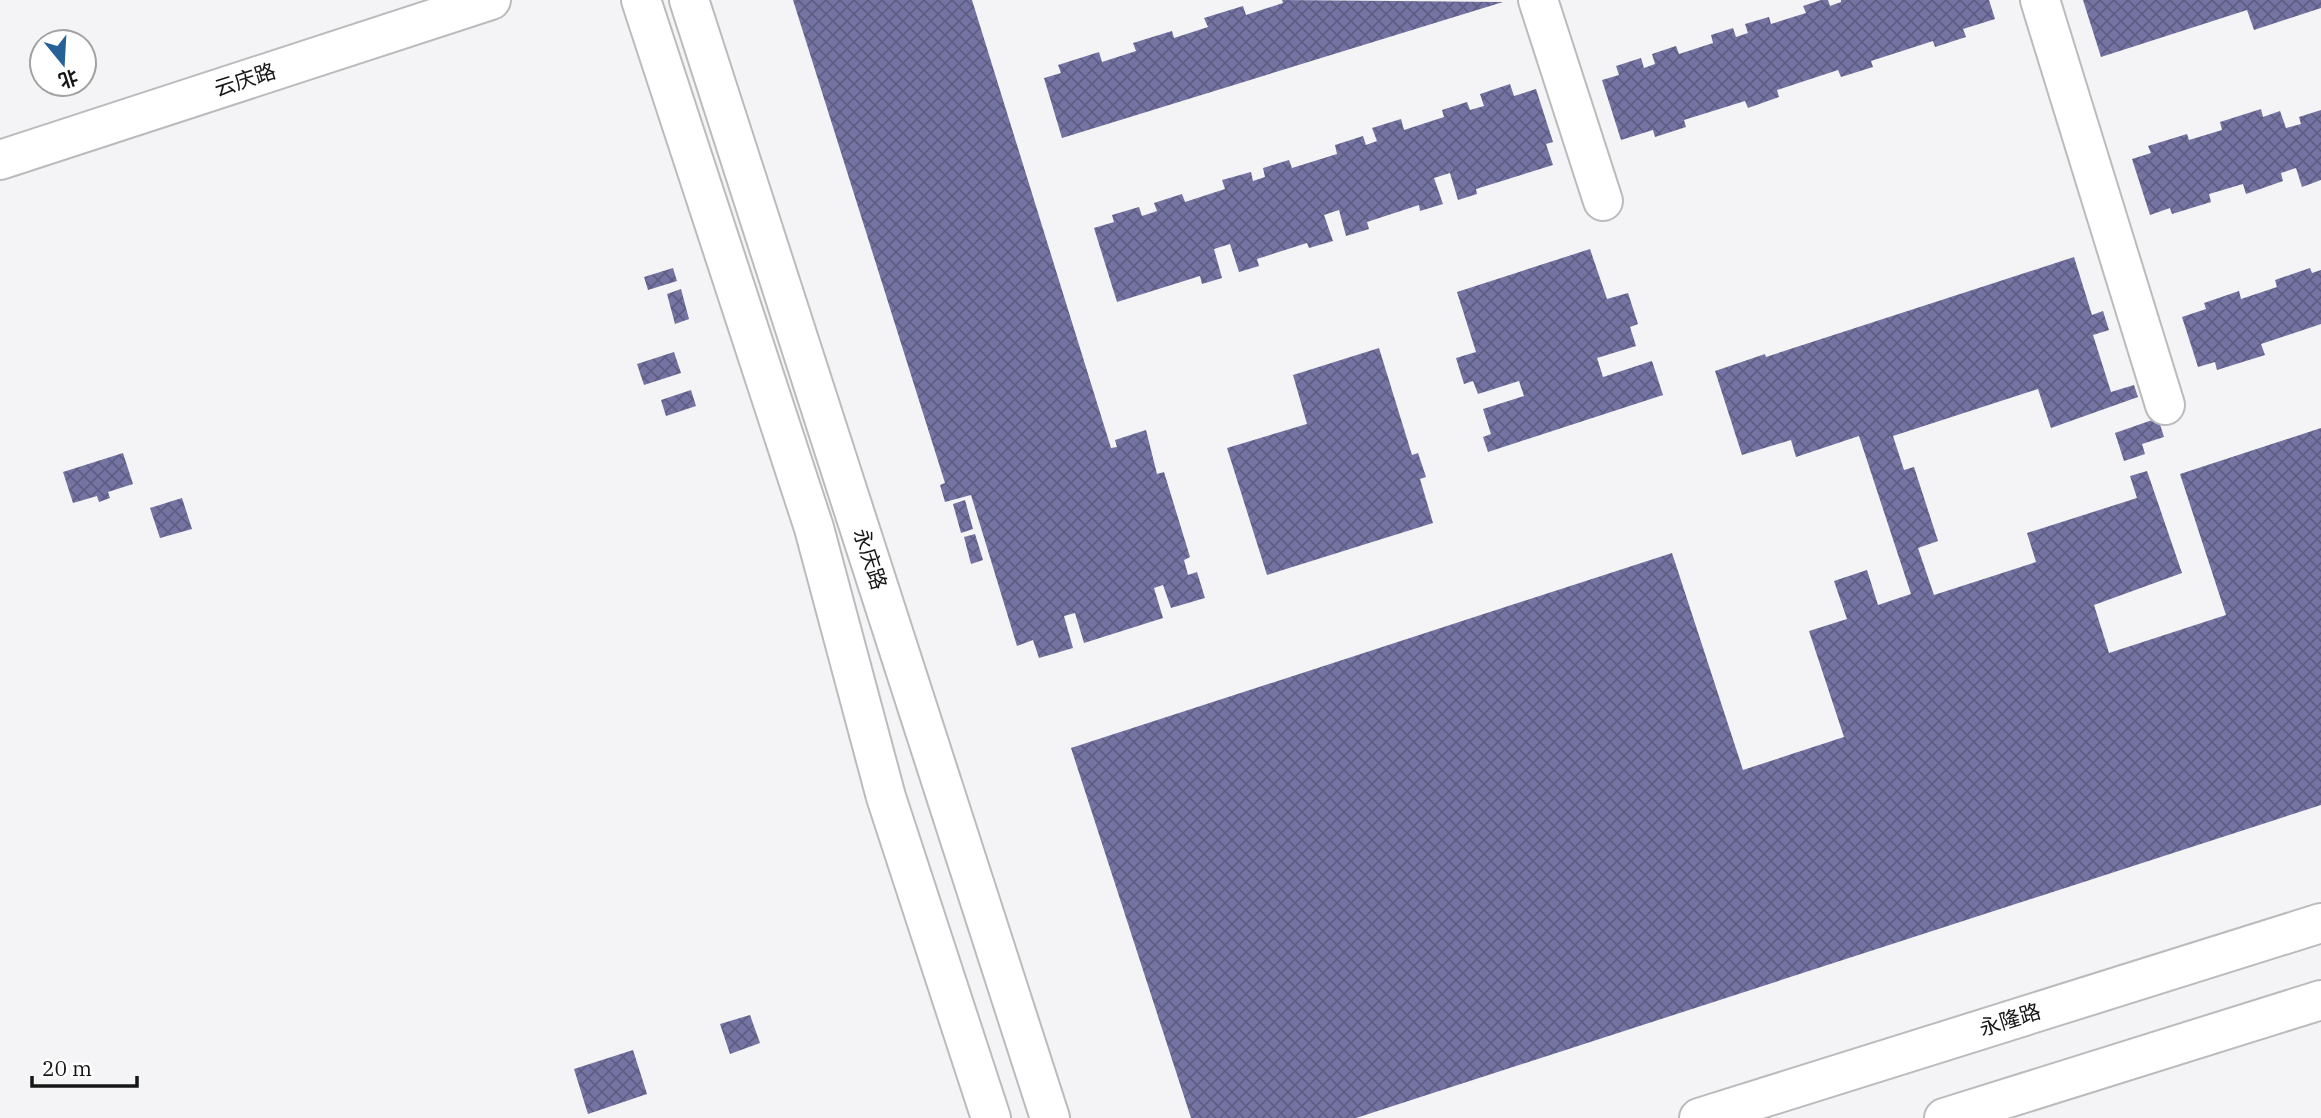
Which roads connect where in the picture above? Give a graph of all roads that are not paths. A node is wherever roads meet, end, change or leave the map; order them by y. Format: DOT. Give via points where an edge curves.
graph roads {
  1 [pos="491,0"];
  2 [pos="641,0"];
  3 [pos="689,0"];
  4 [pos="1538,0"];
  5 [pos="2040,0"];
  6 [pos="0,160"];
  7 [pos="1603,201"];
  8 [pos="2165,405"];
  9 [pos="2321,923"];
  10 [pos="2321,1000"];
  11 [pos="991,1118"];
  12 [pos="1051,1118"];
  13 [pos="1699,1118"];
  14 [pos="1944,1118"];
  1 -- 6 [label="street, 云庆路"];
  2 -- 11 [label="street" via="814,528 886,797"];
  3 -- 12 [label="street, 永庆路"];
  4 -- 7 [label="street"];
  5 -- 8 [label="street"];
  9 -- 13 [label="street, 永隆路"];
  10 -- 14 [label="street"];
}
